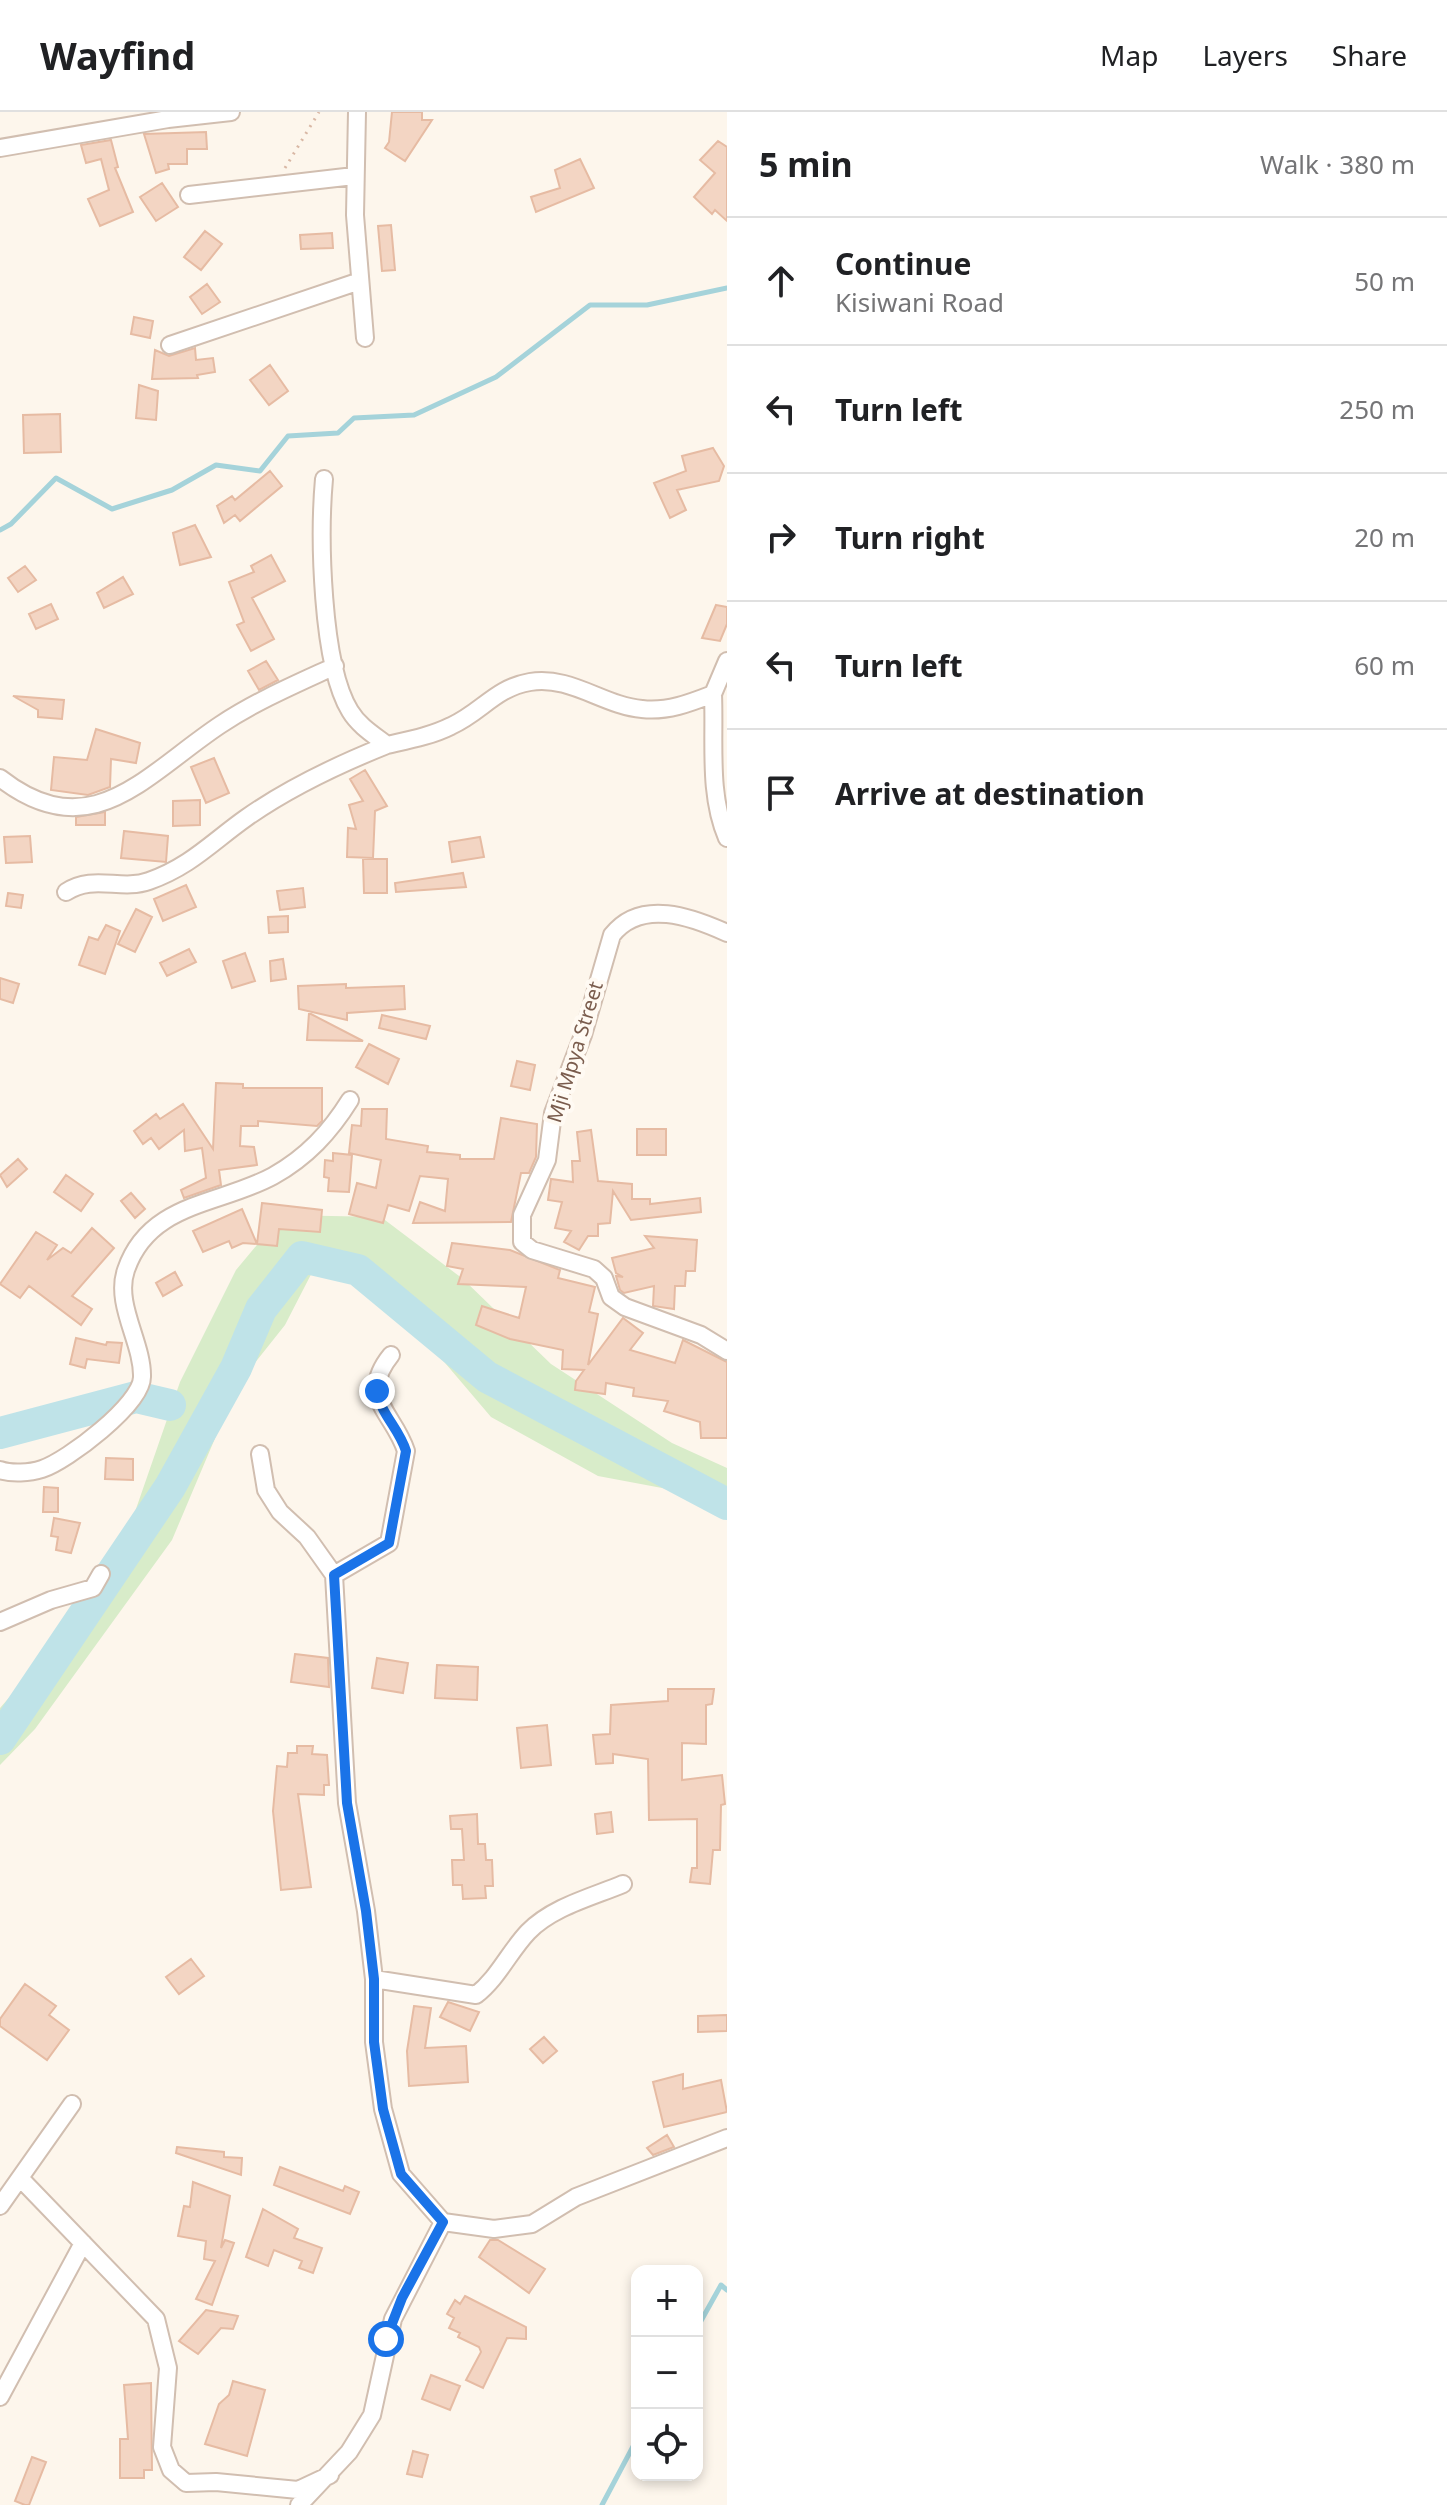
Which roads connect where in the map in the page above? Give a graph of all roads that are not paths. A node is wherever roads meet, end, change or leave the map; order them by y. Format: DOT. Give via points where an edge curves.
graph roads {
  1 [pos="231,112"];
  2 [pos="357,112"];
  3 [pos="0,148"];
  4 [pos="354,176"];
  5 [pos="189,195"];
  6 [pos="360,281"];
  7 [pos="365,338"];
  8 [pos="170,345"];
  9 [pos="324,479"];
  10 [pos="727,661"];
  11 [pos="335,666"];
  12 [pos="713,694"];
  13 [pos="387,745"];
  14 [pos="0,778"];
  15 [pos="727,838"];
  16 [pos="66,892"];
  17 [pos="727,933"];
  18 [pos="350,1100"];
  19 [pos="727,1351"];
  20 [pos="391,1355"];
  21 [pos="260,1454"];
  22 [pos="0,1470"];
  23 [pos="101,1574"];
  24 [pos="334,1575"];
  25 [pos="0,1622"];
  26 [pos="623,1884"];
  27 [pos="374,1979"];
  28 [pos="72,2104"];
  29 [pos="727,2138"];
  30 [pos="20,2178"];
  31 [pos="0,2206"];
  32 [pos="443,2222"];
  33 [pos="83,2243"];
  34 [pos="0,2397"];
  35 [pos="330,2475"];
  36 [pos="299,2505"];
  1 -- 3 [label="street"];
  2 -- 4 [label="street"];
  4 -- 5 [label="street"];
  4 -- 6 [label="street"];
  6 -- 7 [label="street"];
  6 -- 8 [label="street"];
  9 -- 11 [label="street" via="320,528"];
  10 -- 12 [label="street"];
  11 -- 13 [label="street" via="350,711"];
  11 -- 14 [label="street" via="248,707 113,799 72,809 51,807 20,794"];
  12 -- 13 [label="street" via="682,706 640,709 573,686 535,681 506,687 452,726"];
  12 -- 15 [label="street" via="714,785"];
  13 -- 16 [label="street" via="304,781 243,819 208,850 149,881 84,882"];
  17 -- 19 [label="street, Mji Mpya Street" via="691,918 653,914 620,924 612,935 553,1113 547,1160 519,1232 532,1250 594,1269 611,1297 625,1307 701,1335"];
  18 -- 22 [label="street" via="328,1134 276,1174 169,1214 143,1239 125,1272 126,1309 143,1380 136,1397 66,1458 41,1470"];
  20 -- 24 [label="street" via="377,1380 379,1403 406,1451 389,1543"];
  21 -- 24 [label="street" via="266,1490"];
  23 -- 25 [label="street" via="93,1588"];
  24 -- 27 [label="street" via="347,1803"];
  26 -- 27 [label="street" via="548,1916 528,1932 476,1995"];
  27 -- 32 [label="street" via="374,2042 392,2145 401,2174"];
  28 -- 30 [label="street"];
  29 -- 32 [label="street" via="576,2197 532,2224 494,2229"];
  30 -- 31 [label="street"];
  30 -- 33 [label="street"];
  32 -- 35 [label="street" via="393,2319 372,2415"];
  33 -- 34 [label="street"];
  33 -- 35 [label="street" via="156,2319 168,2368 162,2447 171,2470 186,2483 298,2490"];
  35 -- 36 [label="street"];
}
